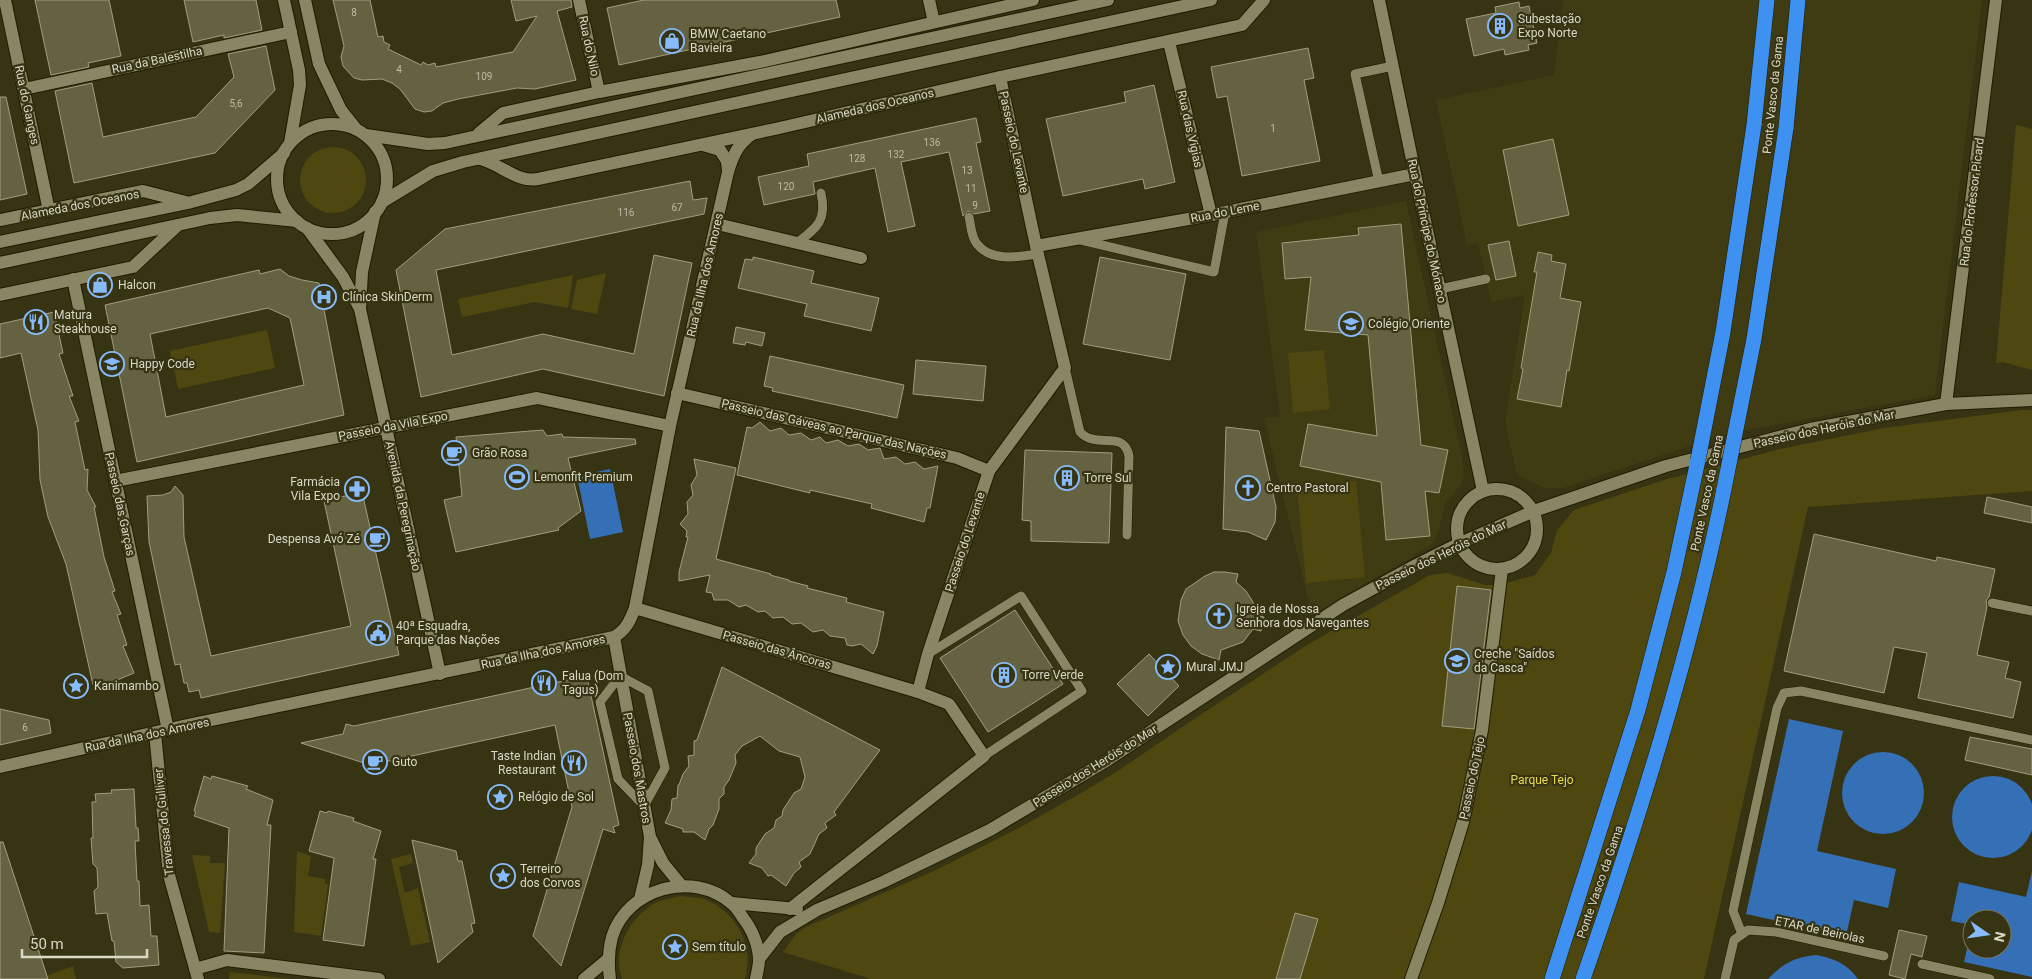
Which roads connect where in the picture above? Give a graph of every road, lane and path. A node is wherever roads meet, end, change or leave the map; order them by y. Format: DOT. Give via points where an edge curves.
graph roads {
  1 [pos="5,0"];
  2 [pos="284,0"];
  3 [pos="305,0"];
  4 [pos="580,0"];
  5 [pos="929,0"];
  6 [pos="1033,0"];
  7 [pos="1108,0"];
  8 [pos="1212,0"];
  9 [pos="1264,0"];
  10 [pos="1379,0"];
  11 [pos="1767,0"];
  12 [pos="1798,0"];
  13 [pos="1996,0"];
  14 [pos="934,22"];
  15 [pos="290,32"];
  16 [pos="1169,42"];
  17 [pos="1393,66"];
  18 [pos="1000,77"];
  19 [pos="24,89"];
  20 [pos="599,92"];
  21 [pos="361,132"];
  22 [pos="752,134"];
  23 [pos="477,135"];
  24 [pos="702,144"];
  25 [pos="287,148"];
  26 [pos="478,159"];
  27 [pos="728,172"];
  28 [pos="1415,174"];
  29 [pos="1378,182"];
  30 [pos="821,193"];
  31 [pos="188,203"];
  32 [pos="379,207"];
  33 [pos="49,211"];
  34 [pos="1226,212"];
  35 [pos="1211,215"];
  36 [pos="969,217"];
  37 [pos="0,220"];
  38 [pos="178,224"];
  39 [pos="302,224"];
  40 [pos="717,224"];
  41 [pos="1074,238"];
  42 [pos="0,242"];
  43 [pos="797,243"];
  44 [pos="1036,250"];
  45 [pos="861,258"];
  46 [pos="0,264"];
  47 [pos="73,279"];
  48 [pos="1486,279"];
  49 [pos="1440,289"];
  50 [pos="0,294"];
  51 [pos="360,309"];
  52 [pos="1065,368"];
  53 [pos="678,393"];
  54 [pos="2032,400"];
  55 [pos="1946,404"];
  56 [pos="670,426"];
  57 [pos="386,427"];
  58 [pos="989,470"];
  59 [pos="115,481"];
  60 [pos="1483,491"];
  61 [pos="1534,511"];
  62 [pos="1127,535"];
  63 [pos="1458,544"];
  64 [pos="1502,569"];
  65 [pos="1992,603"];
  66 [pos="635,608"];
  67 [pos="2032,611"];
  68 [pos="614,637"];
  69 [pos="928,654"];
  70 [pos="440,674"];
  71 [pos="620,676"];
  72 [pos="918,692"];
  73 [pos="168,730"];
  74 [pos="155,733"];
  75 [pos="2032,740"];
  76 [pos="984,756"];
  77 [pos="0,767"];
  78 [pos="644,806"];
  79 [pos="650,837"];
  80 [pos="681,886"];
  81 [pos="640,899"];
  82 [pos="732,903"];
  83 [pos="790,909"];
  84 [pos="816,910"];
  85 [pos="1742,934"];
  86 [pos="1884,956"];
  87 [pos="608,959"];
  88 [pos="759,959"];
  89 [pos="1922,964"];
  90 [pos="196,974"];
  91 [pos="379,979"];
  92 [pos="584,979"];
  93 [pos="610,979"];
  94 [pos="756,979"];
  95 [pos="1411,979"];
  96 [pos="1552,979"];
  97 [pos="1583,979"];
  98 [pos="1725,979"];
  99 [pos="1990,979"];
  1 -- 19 [label="street, Rua do Ganges"];
  2 -- 15 [label="street"];
  3 -- 21 [label="street" via="319,64 342,110"];
  4 -- 20 [label="street, Rua do Nilo"];
  5 -- 14 [label="street"];
  6 -- 14 [label="street"];
  7 -- 23 [label="street"];
  8 -- 26 [label="street"];
  9 -- 16 [label="street, Alameda dos Oceanos" via="1242,25"];
  10 -- 17 [label="street, Rua do Príncipe do Mónaco"];
  11 -- 96 [label="highway, Ponte Vasco da Gama, bridge" via="1754,125 1723,332 1674,572 1638,710"];
  12 -- 97 [label="highway, Ponte Vasco da Gama, bridge" via="1786,128 1770,241 1718,518 1665,728 1626,857"];
  13 -- 55 [label="street, Rua do Professor Picard"];
  14 -- 20 [label="street" via="760,62"];
  15 -- 19 [label="street, Rua da Balestilha"];
  15 -- 25 [label="street" via="300,85"];
  16 -- 18 [label="street, Alameda dos Oceanos"];
  16 -- 35 [label="street, Rua das Vigias"];
  17 -- 28 [label="street, Rua do Príncipe do Mónaco"];
  17 -- 29 [label="lane" via="1355,74"];
  18 -- 22 [label="street, Alameda dos Oceanos"];
  18 -- 44 [label="street, Passeio do Levante"];
  19 -- 33 [label="street, Rua do Ganges"];
  20 -- 23 [label="street" via="503,113"];
  21 -- 23 [label="street" via="428,144"];
  21 -- 25 [label="street" via="332,124 321,125 309,129"];
  21 -- 32 [label="street" via="375,144 386,166 386,190"];
  22 -- 24 [label="street, Alameda dos Oceanos"];
  22 -- 27 [label="street, Rua da Ilha dos Amores" via="737,148"];
  24 -- 26 [label="street, Alameda dos Oceanos" via="532,180"];
  24 -- 27 [label="street" via="720,150 727,161"];
  25 -- 31 [label="street, Alameda dos Oceanos" via="248,184"];
  25 -- 39 [label="street" via="278,173 280,194 284,204"];
  26 -- 32 [label="street" via="433,171"];
  27 -- 40 [label="street, Rua da Ilha dos Amores"];
  28 -- 29 [label="street, Rua do Leme"];
  28 -- 49 [label="street, Rua do Príncipe do Mónaco"];
  29 -- 34 [label="street, Rua do Leme"];
  30 -- 43 [label="lane" via="823,215 819,223"];
  31 -- 33 [label="street, Alameda dos Oceanos" via="143,192"];
  31 -- 42 [label="street, Alameda dos Oceanos"];
  32 -- 39 [label="street" via="368,220 349,231 327,233"];
  32 -- 51 [label="street, Avenida da Peregrinação" via="362,272"];
  33 -- 37 [label="street, Alameda dos Oceanos"];
  34 -- 35 [label="street, Rua do Leme"];
  34 -- 41 [label="lane" via="1214,272"];
  35 -- 41 [label="street, Rua do Leme"];
  36 -- 44 [label="lane" via="977,244 991,254 1012,258"];
  38 -- 39 [label="street" via="237,215"];
  38 -- 46 [label="street"];
  38 -- 47 [label="street" via="133,267"];
  39 -- 51 [label="street, Avenida da Peregrinação" via="343,277"];
  40 -- 43 [label="street"];
  40 -- 53 [label="street, Rua da Ilha dos Amores"];
  41 -- 44 [label="street, Rua do Leme"];
  43 -- 45 [label="street"];
  44 -- 52 [label="street, Passeio do Levante"];
  47 -- 50 [label="street"];
  47 -- 59 [label="street, Passeio das Garças"];
  48 -- 49 [label="lane"];
  49 -- 60 [label="street, Rua do Príncipe do Mónaco"];
  51 -- 57 [label="street, Avenida da Peregrinação"];
  52 -- 58 [label="street, Passeio do Levante"];
  52 -- 62 [label="lane" via="1080,432 1092,441 1123,442 1127,448"];
  53 -- 56 [label="street, Rua da Ilha dos Amores"];
  53 -- 58 [label="street, Passeio das Gáveas ao Parque das Nações" via="957,458"];
  54 -- 55 [label="street, Passeio dos Heróis do Mar"];
  55 -- 61 [label="street, Passeio dos Heróis do Mar" via="1810,429 1666,466"];
  56 -- 57 [label="street, Passeio da Vila Expo" via="538,398"];
  56 -- 66 [label="street, Rua da Ilha dos Amores"];
  57 -- 59 [label="street, Passeio da Vila Expo"];
  57 -- 70 [label="street, Avenida da Peregrinação"];
  58 -- 69 [label="street, Passeio do Levante"];
  59 -- 73 [label="street, Passeio das Garças"];
  60 -- 61 [label="street" via="1499,489 1514,492"];
  60 -- 63 [label="street" via="1462,510 1457,528"];
  61 -- 63 [label="street, Passeio dos Heróis do Mar"];
  61 -- 64 [label="street" via="1537,536 1534,546 1521,562"];
  63 -- 64 [label="street" via="1482,567"];
  63 -- 84 [label="street, Passeio dos Heróis do Mar" via="1343,605 1106,761 990,830 883,882"];
  64 -- 95 [label="street, Passeio do Tejo" via="1482,730 1463,822"];
  65 -- 67 [label="lane"];
  66 -- 68 [label="street, Rua da Ilha dos Amores" via="629,624"];
  66 -- 72 [label="street, Passeio das Âncoras"];
  68 -- 70 [label="street, Rua da Ilha dos Amores"];
  68 -- 71 [label="street, Passeio dos Mastros"];
  69 -- 72 [label="street, Passeio do Levante"];
  69 -- 76 [label="lane" via="1021,596 1082,691"];
  70 -- 73 [label="street, Rua da Ilha dos Amores"];
  71 -- 78 [label="street, Passeio dos Mastros"];
  71 -- 78 [label="lane" via="600,702 618,779"];
  71 -- 78 [label="lane" via="648,691 665,768"];
  72 -- 76 [label="street" via="950,704"];
  73 -- 74 [label="street, Rua da Ilha dos Amores"];
  74 -- 77 [label="street, Rua da Ilha dos Amores"];
  74 -- 90 [label="street, Travessa do Gulliver" via="168,875"];
  75 -- 85 [label="lane" via="1800,690 1784,693 1776,708 1733,911"];
  76 -- 83 [label="street"];
  78 -- 79 [label="street, Passeio dos Mastros"];
  79 -- 80 [label="street" via="663,863"];
  79 -- 81 [label="street, Passeio dos Mastros"];
  80 -- 81 [label="street" via="659,890"];
  80 -- 82 [label="street" via="708,890"];
  81 -- 87 [label="street" via="621,919 612,936"];
  82 -- 83 [label="street"];
  82 -- 88 [label="street" via="751,928"];
  83 -- 84 [label="street"];
  84 -- 88 [label="street, Passeio dos Heróis do Mar" via="780,932"];
  85 -- 86 [label="lane, ETAR de Beirolas" via="1748,930 1776,932"];
  85 -- 98 [label="lane" via="1734,940"];
  87 -- 92 [label="street"];
  87 -- 93 [label="street"];
  88 -- 94 [label="street"];
  89 -- 99 [label="lane"];
  90 -- 91 [label="street" via="227,960"];
}
